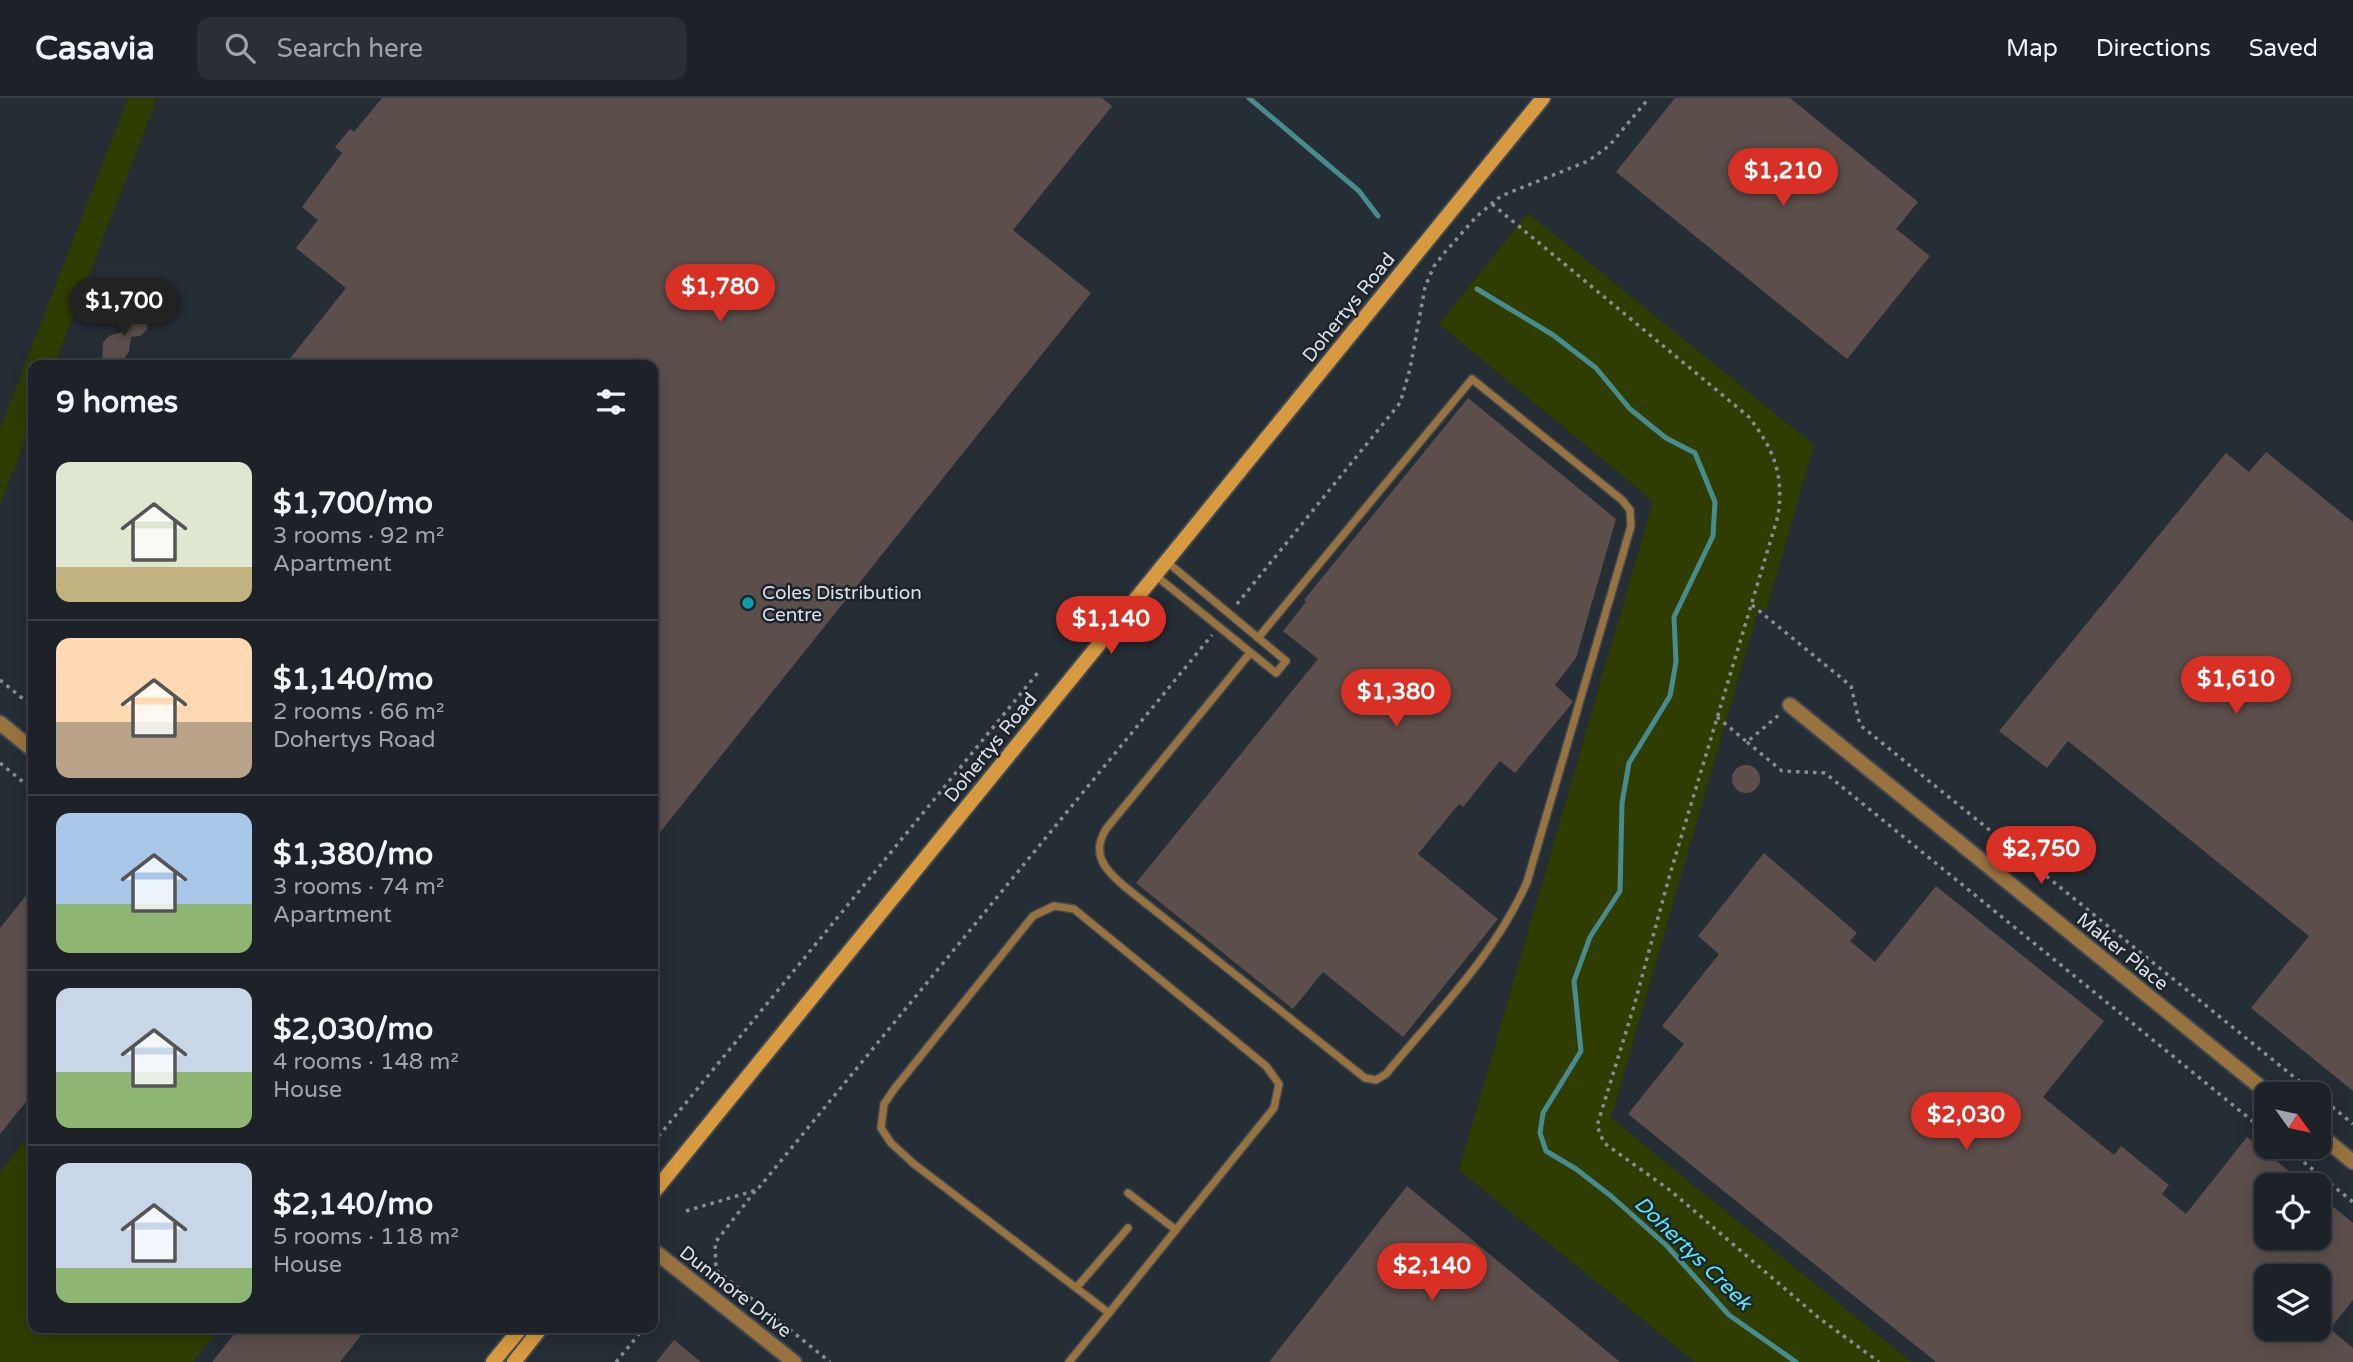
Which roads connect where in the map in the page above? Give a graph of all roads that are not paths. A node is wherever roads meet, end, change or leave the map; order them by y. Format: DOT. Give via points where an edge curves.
graph roads {
  1 [pos="1543,98"];
  2 [pos="1166,562"];
  3 [pos="1155,575"];
  4 [pos="1258,638"];
  5 [pos="1250,653"];
  6 [pos="1790,705"];
  7 [pos="0,723"];
  8 [pos="28,746"];
  9 [pos="2254,1082"];
  10 [pos="2331,1144"];
  11 [pos="2353,1162"];
  12 [pos="658,1186"];
  13 [pos="1128,1193"];
  14 [pos="1128,1228"];
  15 [pos="1176,1230"];
  16 [pos="658,1254"];
  17 [pos="1076,1288"];
  18 [pos="1108,1314"];
  19 [pos="517,1333"];
  20 [pos="537,1333"];
  21 [pos="493,1362"];
  22 [pos="514,1362"];
  23 [pos="794,1362"];
  24 [pos="1069,1362"];
  1 -- 2 [label="main road, Dohertys Road"];
  2 -- 3 [label="main road, Dohertys Road"];
  2 -- 4 [label="lane"];
  3 -- 5 [label="lane"];
  3 -- 12 [label="main road, Dohertys Road"];
  4 -- 5 [label="lane" via="1286,661 1276,673"];
  4 -- 5 [label="lane" via="1472,379 1630,510 1631,526 1527,883 1486,953 1380,1079 1365,1078 1124,886 1100,859 1106,829"];
  6 -- 9 [label="street, Maker Place"];
  7 -- 8 [label="street"];
  10 -- 11 [label="street"];
  13 -- 15 [label="lane"];
  14 -- 17 [label="lane"];
  15 -- 17 [label="lane" via="1275,1108 1279,1084 1266,1066 1074,909 1054,906 1033,916 895,1088 884,1104 881,1128 914,1164"];
  15 -- 18 [label="lane"];
  16 -- 23 [label="street, Dunmore Drive"];
  17 -- 18 [label="lane"];
  18 -- 24 [label="lane"];
  19 -- 21 [label="main road"];
  20 -- 22 [label="main road"];
}
